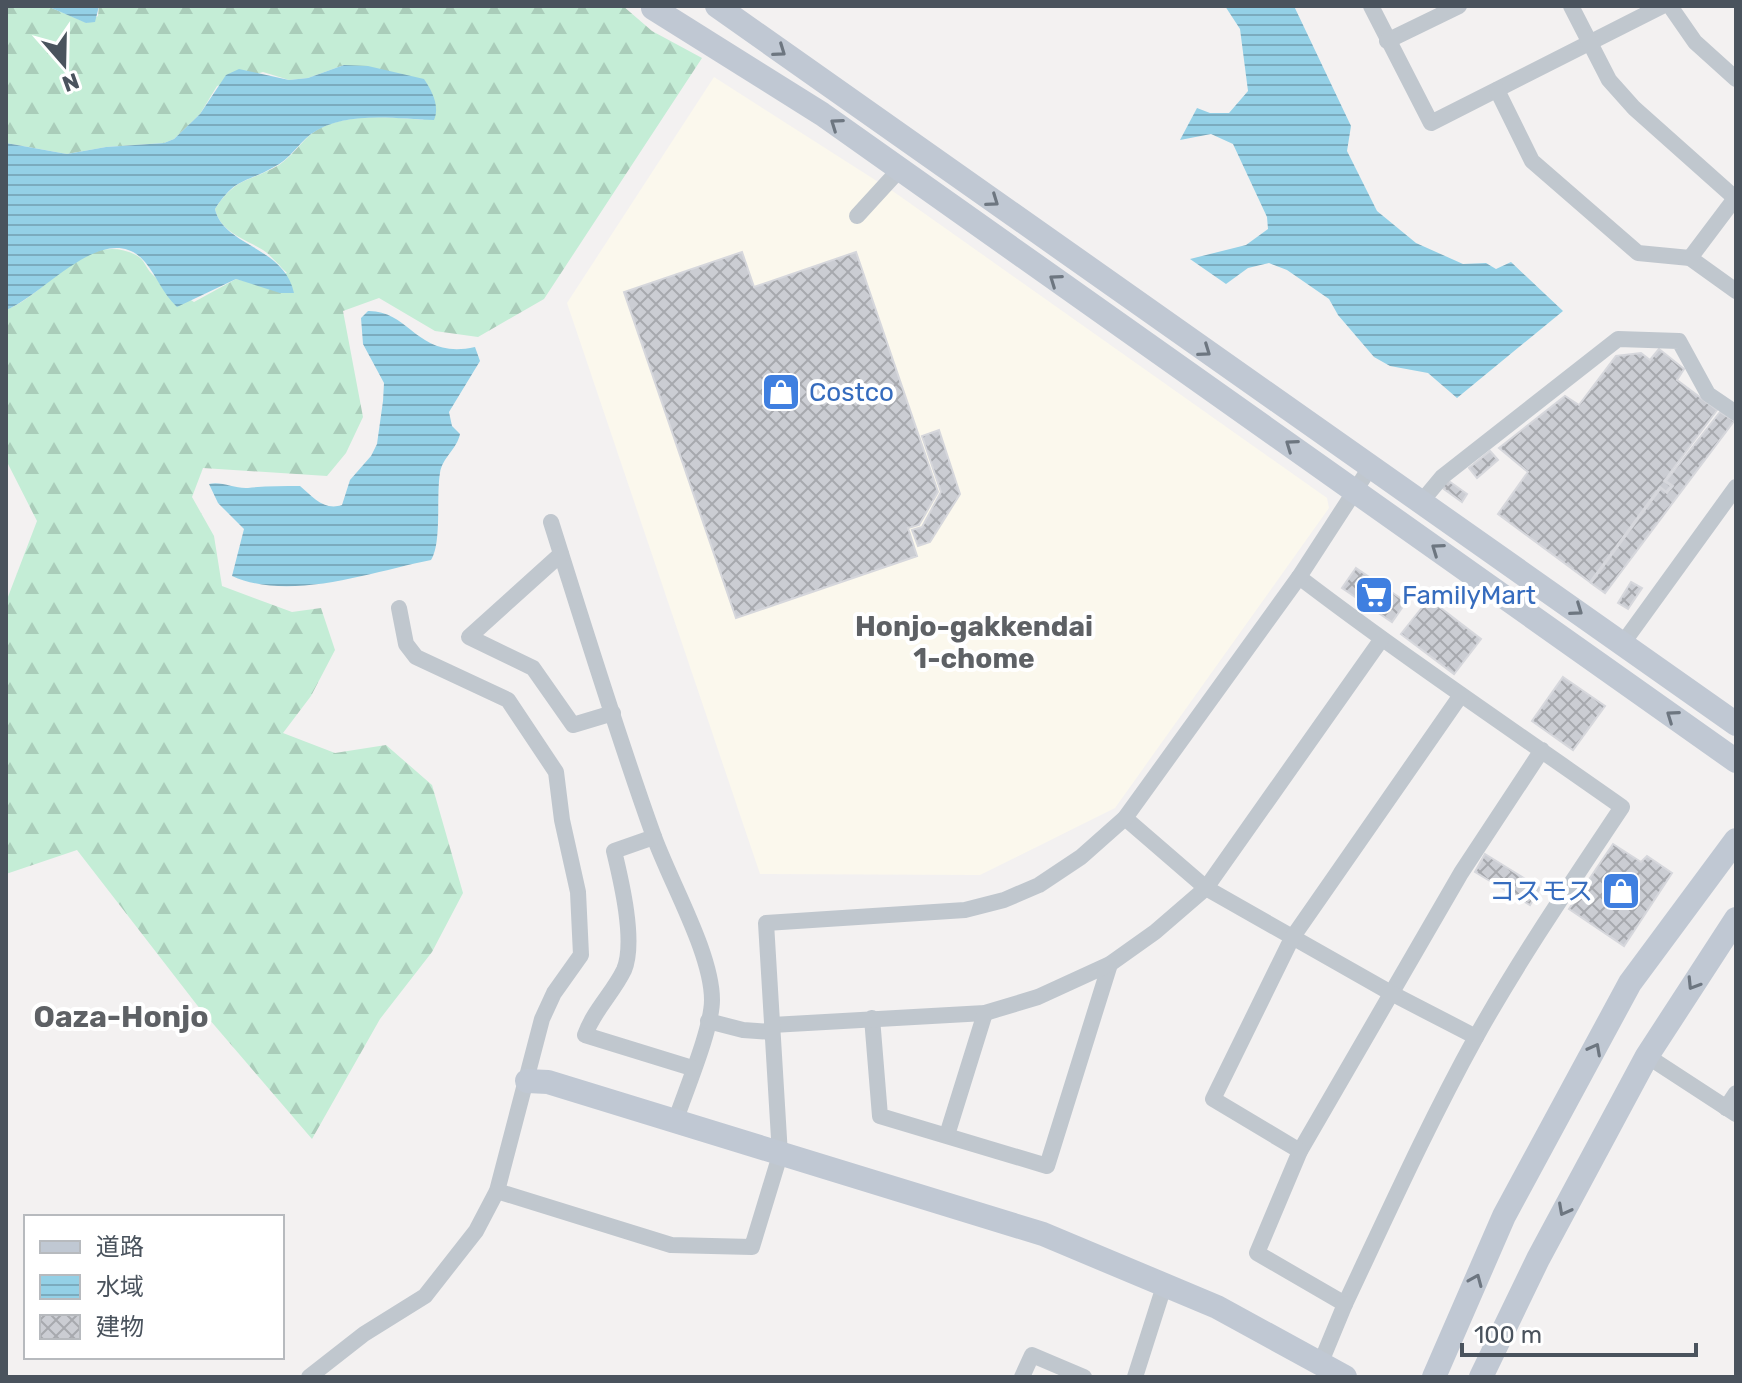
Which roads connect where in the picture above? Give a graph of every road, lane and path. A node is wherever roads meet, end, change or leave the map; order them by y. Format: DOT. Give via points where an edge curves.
graph roads {
  1 [pos="717,6"];
  2 [pos="1371,6"];
  3 [pos="1459,6"];
  4 [pos="1571,6"];
  5 [pos="1662,6"];
  6 [pos="1670,6"];
  7 [pos="653,8"];
  8 [pos="1387,41"];
  9 [pos="1588,42"];
  10 [pos="1736,79"];
  11 [pos="1497,90"];
  12 [pos="915,146"];
  13 [pos="900,169"];
  14 [pos="1736,198"];
  15 [pos="857,216"];
  16 [pos="1690,258"];
  17 [pos="1107,282"];
  18 [pos="1736,291"];
  19 [pos="1092,305"];
  20 [pos="1736,413"];
  21 [pos="1371,466"];
  22 [pos="1736,487"];
  23 [pos="1354,491"];
  24 [pos="1422,501"];
  25 [pos="551,522"];
  26 [pos="561,554"];
  27 [pos="1299,577"];
  28 [pos="399,608"];
  29 [pos="1381,640"];
  30 [pos="1623,643"];
  31 [pos="1461,695"];
  32 [pos="613,713"];
  33 [pos="1736,724"];
  34 [pos="1542,750"];
  35 [pos="1736,761"];
  36 [pos="1125,818"];
  37 [pos="654,837"];
  38 [pos="1736,840"];
  39 [pos="1206,888"];
  40 [pos="1736,919"];
  41 [pos="1292,938"];
  42 [pos="1110,964"];
  43 [pos="1391,993"];
  44 [pos="985,1013"];
  45 [pos="872,1018"];
  46 [pos="708,1021"];
  47 [pos="772,1029"];
  48 [pos="1476,1037"];
  49 [pos="1647,1056"];
  50 [pos="692,1068"];
  51 [pos="527,1081"];
  52 [pos="1736,1093"];
  53 [pos="1731,1111"];
  54 [pos="675,1122"];
  55 [pos="947,1135"];
  56 [pos="1300,1151"];
  57 [pos="779,1160"];
  58 [pos="497,1191"];
  59 [pos="1163,1288"];
  60 [pos="1345,1304"];
  61 [pos="1318,1370"];
  62 [pos="309,1377"];
  63 [pos="1022,1377"];
  64 [pos="1084,1377"];
  65 [pos="1135,1377"];
  66 [pos="1345,1377"];
  67 [pos="1434,1377"];
  68 [pos="1481,1377"];
  1 -- 12 [label="street, one-way"];
  2 -- 8 [label="street"];
  3 -- 8 [label="street"];
  4 -- 9 [label="street"];
  5 -- 9 [label="street"];
  6 -- 10 [label="street" via="1695,42"];
  13 -- 7 [label="street, one-way"];
  8 -- 11 [label="street" via="1431,123"];
  9 -- 11 [label="street"];
  9 -- 14 [label="street" via="1609,80 1634,108"];
  11 -- 16 [label="street" via="1532,161 1626,243 1638,253"];
  12 -- 13 [label="street"];
  12 -- 17 [label="street, one-way"];
  13 -- 15 [label="street"];
  19 -- 13 [label="street, one-way"];
  14 -- 16 [label="street"];
  16 -- 18 [label="street"];
  17 -- 19 [label="street"];
  17 -- 21 [label="street, one-way"];
  23 -- 19 [label="street, one-way"];
  20 -- 24 [label="street" via="1708,394 1679,341 1618,339 1442,477"];
  21 -- 23 [label="street"];
  21 -- 24 [label="street"];
  22 -- 30 [label="street"];
  23 -- 27 [label="street"];
  35 -- 23 [label="street, one-way"];
  24 -- 30 [label="street, one-way"];
  25 -- 26 [label="street"];
  26 -- 32 [label="street"];
  26 -- 32 [label="street" via="469,637 533,668 573,725"];
  27 -- 29 [label="street"];
  27 -- 36 [label="street"];
  28 -- 51 [label="street" via="406,644 416,657 508,700 556,772 578,892 581,955 542,1019"];
  29 -- 31 [label="street"];
  29 -- 39 [label="street"];
  30 -- 33 [label="street"];
  31 -- 34 [label="street"];
  31 -- 41 [label="street"];
  32 -- 37 [label="street"];
  34 -- 43 [label="street"];
  34 -- 48 [label="street" via="1622,807"];
  36 -- 39 [label="street"];
  36 -- 47 [label="street" via="1081,857 1004,900 965,910 766,923"];
  37 -- 46 [label="street" via="711,987"];
  37 -- 50 [label="street" via="614,851 627,904 625,968 591,1017 585,1035"];
  67 -- 38 [label="street, one-way" via="1504,1216 1630,983"];
  39 -- 41 [label="street"];
  39 -- 42 [label="street"];
  40 -- 49 [label="street, one-way"];
  41 -- 43 [label="street"];
  41 -- 56 [label="street" via="1213,1099"];
  42 -- 44 [label="street" via="1038,997"];
  42 -- 55 [label="street" via="1047,1166"];
  43 -- 48 [label="street"];
  43 -- 56 [label="street"];
  44 -- 45 [label="street"];
  44 -- 55 [label="street"];
  45 -- 47 [label="street"];
  45 -- 55 [label="street" via="880,1116"];
  46 -- 47 [label="street" via="743,1030"];
  46 -- 50 [label="street"];
  47 -- 57 [label="street"];
  48 -- 60 [label="street"];
  49 -- 53 [label="street"];
  49 -- 68 [label="street, one-way"];
  50 -- 54 [label="street"];
  51 -- 54 [label="street" via="548,1082"];
  51 -- 57 [label="street" via="544,1093"];
  51 -- 58 [label="street"];
  52 -- 53 [label="street"];
  54 -- 57 [label="street"];
  56 -- 60 [label="street" via="1257,1253"];
  57 -- 58 [label="street" via="752,1247 671,1245"];
  57 -- 59 [label="street" via="1043,1234"];
  58 -- 62 [label="street" via="476,1231 425,1296 343,1348"];
  59 -- 61 [label="street"];
  59 -- 65 [label="street"];
  60 -- 61 [label="street"];
  61 -- 66 [label="street"];
  63 -- 64 [label="street" via="1032,1355"];
}
